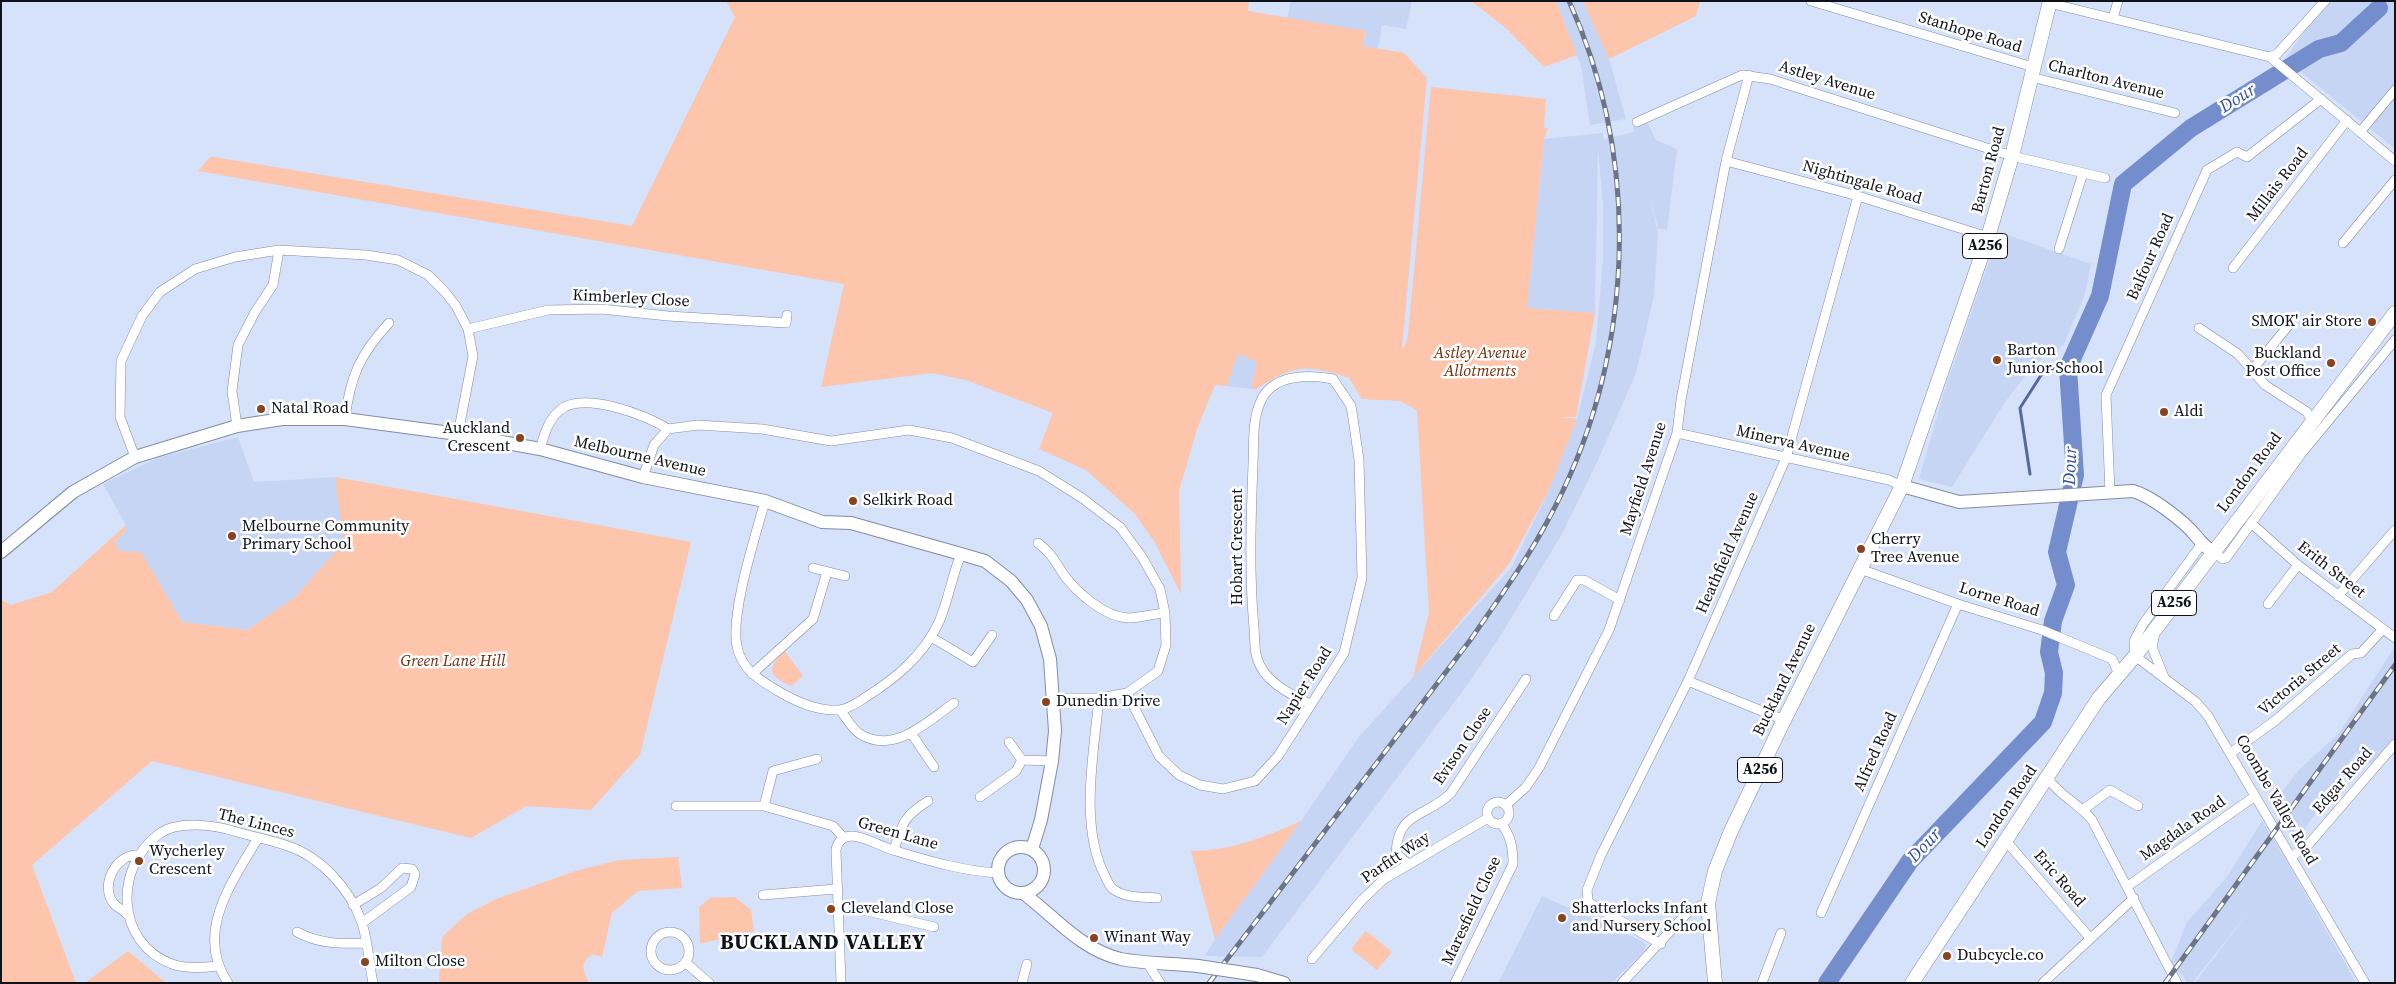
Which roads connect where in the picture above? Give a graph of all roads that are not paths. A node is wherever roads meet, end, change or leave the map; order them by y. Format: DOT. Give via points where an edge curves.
graph roads {
  1 [pos="1811,1"];
  2 [pos="2118,1"];
  3 [pos="2326,1"];
  4 [pos="2049,2"];
  5 [pos="2113,18"];
  6 [pos="2270,58"];
  7 [pos="2032,72"];
  8 [pos="1749,75"];
  9 [pos="2395,90"];
  10 [pos="2321,99"];
  11 [pos="2175,113"];
  12 [pos="2347,120"];
  13 [pos="1637,122"];
  14 [pos="2361,131"];
  15 [pos="2012,156"];
  16 [pos="1726,160"];
  17 [pos="2395,161"];
  18 [pos="2083,173"];
  19 [pos="2104,178"];
  20 [pos="2395,180"];
  21 [pos="1858,196"];
  22 [pos="1988,236"];
  23 [pos="2343,242"];
  24 [pos="2059,249"];
  25 [pos="279,250"];
  26 [pos="2233,268"];
  27 [pos="2395,314"];
  28 [pos="786,315"];
  29 [pos="389,323"];
  30 [pos="2288,326"];
  31 [pos="2198,328"];
  32 [pos="468,329"];
  33 [pos="2395,340"];
  34 [pos="2253,369"];
  35 [pos="1289,378"];
  36 [pos="345,419"];
  37 [pos="2312,421"];
  38 [pos="237,426"];
  39 [pos="668,429"];
  40 [pos="1677,433"];
  41 [pos="458,434"];
  42 [pos="540,448"];
  43 [pos="2296,451"];
  44 [pos="135,457"];
  45 [pos="1786,458"];
  46 [pos="643,477"];
  47 [pos="1902,486"];
  48 [pos="2110,493"];
  49 [pos="765,501"];
  50 [pos="2251,523"];
  51 [pos="2395,530"];
  52 [pos="1038,543"];
  53 [pos="2207,548"];
  54 [pos="1,552"];
  55 [pos="961,554"];
  56 [pos="2298,565"];
  57 [pos="814,568"];
  58 [pos="1860,569"];
  59 [pos="827,572"];
  60 [pos="845,576"];
  61 [pos="2338,596"];
  62 [pos="1620,600"];
  63 [pos="1958,604"];
  64 [pos="2268,604"];
  65 [pos="1165,613"];
  66 [pos="1554,616"];
  67 [pos="2156,627"];
  68 [pos="2383,629"];
  69 [pos="992,635"];
  70 [pos="931,637"];
  71 [pos="2395,638"];
  72 [pos="2135,656"];
  73 [pos="752,674"];
  74 [pos="2119,674"];
  75 [pos="2164,678"];
  76 [pos="1526,679"];
  77 [pos="1688,681"];
  78 [pos="1127,693"];
  79 [pos="1054,698"];
  80 [pos="1099,698"];
  81 [pos="954,703"];
  82 [pos="1310,704"];
  83 [pos="840,710"];
  84 [pos="1784,720"];
  85 [pos="911,733"];
  86 [pos="1009,742"];
  87 [pos="2395,744"];
  88 [pos="2232,752"];
  89 [pos="818,759"];
  90 [pos="1022,760"];
  91 [pos="1052,761"];
  92 [pos="934,767"];
  93 [pos="2048,778"];
  94 [pos="2255,796"];
  95 [pos="980,797"];
  96 [pos="928,801"];
  97 [pos="1506,805"];
  98 [pos="676,806"];
  99 [pos="764,806"];
  100 [pos="2138,806"];
  101 [pos="2084,809"];
  102 [pos="1488,818"];
  103 [pos="1501,823"];
  104 [pos="258,838"];
  105 [pos="844,838"];
  106 [pos="2005,840"];
  107 [pos="1032,849"];
  108 [pos="894,850"];
  109 [pos="139,855"];
  110 [pos="2291,857"];
  111 [pos="1408,864"];
  112 [pos="998,873"];
  113 [pos="1038,886"];
  114 [pos="2128,886"];
  115 [pos="836,889"];
  116 [pos="1022,893"];
  117 [pos="763,895"];
  118 [pos="1157,898"];
  119 [pos="2134,898"];
  120 [pos="1708,903"];
  121 [pos="838,904"];
  122 [pos="353,905"];
  123 [pos="1049,912"];
  124 [pos="1821,913"];
  125 [pos="128,915"];
  126 [pos="362,923"];
  127 [pos="934,927"];
  128 [pos="298,932"];
  129 [pos="1780,933"];
  130 [pos="2090,938"];
  131 [pos="365,943"];
  132 [pos="1660,944"];
  133 [pos="1312,959"];
  134 [pos="1146,961"];
  135 [pos="685,962"];
  136 [pos="1167,962"];
  137 [pos="1027,964"];
  138 [pos="217,966"];
  139 [pos="228,983"];
  140 [pos="373,983"];
  141 [pos="709,983"];
  142 [pos="841,983"];
  143 [pos="1022,983"];
  144 [pos="1161,983"];
  145 [pos="1284,983"];
  146 [pos="1455,983"];
  147 [pos="1622,983"];
  148 [pos="1714,983"];
  149 [pos="1762,983"];
  150 [pos="1912,983"];
  151 [pos="2043,983"];
  152 [pos="2177,983"];
  153 [pos="2365,983"];
  1 -- 7 [label="street, Stanhope Road"];
  2 -- 5 [label="street"];
  3 -- 6 [label="street"];
  4 -- 5 [label="street"];
  4 -- 7 [label="main road, Barton Road / A256"];
  5 -- 6 [label="street"];
  6 -- 10 [label="street"];
  7 -- 11 [label="street, Charlton Avenue"];
  7 -- 15 [label="main road, Barton Road / A256"];
  8 -- 13 [label="street, Astley Avenue" via="1742,75"];
  8 -- 15 [label="street, Astley Avenue" via="1770,78"];
  8 -- 16 [label="street, Mayfield Avenue"];
  9 -- 14 [label="street"];
  10 -- 12 [label="street"];
  10 -- 48 [label="street, Balfour Road" via="2247,157 2237,152 2207,170 2106,395"];
  12 -- 14 [label="street"];
  12 -- 26 [label="street, Millais Road"];
  14 -- 17 [label="street"];
  15 -- 18 [label="street, Astley Avenue"];
  15 -- 22 [label="main road, Barton Road / A256"];
  16 -- 21 [label="street, Nightingale Road"];
  16 -- 40 [label="street, Mayfield Avenue"];
  18 -- 19 [label="street, Astley Avenue"];
  18 -- 24 [label="street"];
  20 -- 23 [label="street"];
  21 -- 22 [label="street, Nightingale Road"];
  21 -- 45 [label="street, Heathfield Avenue"];
  22 -- 47 [label="main road, Barton Road / A256"];
  25 -- 32 [label="street" via="398,260 428,275 456,306"];
  25 -- 38 [label="street" via="273,285 238,345 232,391"];
  25 -- 44 [label="street" via="235,257 195,269 160,292 142,316 122,362 120,417"];
  27 -- 37 [label="main road, London Road / A256"];
  28 -- 32 [label="street, Kimberley Close" via="786,323 601,309 548,310"];
  29 -- 36 [label="street" via="364,351 356,368 348,392"];
  30 -- 34 [label="street"];
  31 -- 34 [label="street" via="2238,354"];
  32 -- 41 [label="street" via="472,356"];
  33 -- 43 [label="street"];
  34 -- 37 [label="street" via="2265,385 2308,412"];
  35 -- 82 [label="street, Hobart Crescent" via="1270,388 1260,402 1256,425 1251,500 1252,600 1257,658 1267,676"];
  35 -- 82 [label="street, Napier Road" via="1311,375 1333,379 1352,406 1359,460 1362,578 1344,653"];
  36 -- 38 [label="street, Melbourne Avenue" via="282,419"];
  36 -- 41 [label="street, Melbourne Avenue"];
  37 -- 43 [label="main road, London Road / A256"];
  38 -- 44 [label="street, Melbourne Avenue"];
  39 -- 42 [label="street" via="653,420 596,403 580,402 559,410 549,424"];
  39 -- 46 [label="street" via="654,445"];
  39 -- 65 [label="street" via="724,425 831,441 909,430 952,438 1004,457 1039,471 1120,527 1160,589"];
  40 -- 45 [label="street, Minerva Avenue"];
  40 -- 62 [label="street, Mayfield Avenue"];
  41 -- 42 [label="street, Melbourne Avenue"];
  42 -- 46 [label="street, Melbourne Avenue"];
  43 -- 50 [label="street"];
  43 -- 53 [label="main road, London Road / A256"];
  44 -- 54 [label="street, Melbourne Avenue" via="73,492"];
  45 -- 47 [label="street, Minerva Avenue" via="1889,480"];
  45 -- 77 [label="street, Heathfield Avenue"];
  46 -- 49 [label="street, Melbourne Avenue"];
  47 -- 48 [label="street" via="1958,502"];
  47 -- 58 [label="main road, Buckland Avenue / A256"];
  48 -- 53 [label="street" via="2133,491 2146,495"];
  49 -- 55 [label="street, Melbourne Avenue" via="822,522 851,523"];
  49 -- 73 [label="street" via="737,627 736,644 740,659"];
  50 -- 53 [label="street" via="2226,558"];
  50 -- 56 [label="street, Erith Street"];
  51 -- 61 [label="street"];
  52 -- 65 [label="street" via="1053,555 1077,590 1098,606 1128,618"];
  53 -- 67 [label="main road, London Road / A256"];
  53 -- 72 [label="street, London Road" via="2143,624 2134,641"];
  55 -- 70 [label="street"];
  55 -- 79 [label="street, Melbourne Avenue" via="985,561 1011,581 1028,600 1042,626"];
  56 -- 61 [label="street, Erith Street"];
  56 -- 64 [label="street"];
  57 -- 59 [label="street"];
  58 -- 63 [label="street, Lorne Road"];
  58 -- 84 [label="main road, Buckland Avenue / A256"];
  59 -- 60 [label="street"];
  59 -- 73 [label="street" via="813,619"];
  61 -- 68 [label="street, Erith Street"];
  62 -- 66 [label="street" via="1584,580 1577,580"];
  62 -- 97 [label="street, Mayfield Avenue" via="1539,768 1526,787"];
  63 -- 74 [label="street, Lorne Road" via="2065,638 2112,659"];
  63 -- 124 [label="street, Alfred Road"];
  65 -- 78 [label="street" via="1166,646 1158,671"];
  67 -- 72 [label="main road, London Road / A256"];
  67 -- 75 [label="street" via="2152,646"];
  68 -- 71 [label="street, Erith Street"];
  68 -- 88 [label="street, Victoria Street" via="2361,653 2352,654 2272,724"];
  69 -- 70 [label="street" via="973,662"];
  70 -- 83 [label="street" via="896,678"];
  72 -- 74 [label="main road, London Road / A256"];
  72 -- 75 [label="street, Coombe Valley Road"];
  73 -- 83 [label="street" via="811,708"];
  74 -- 93 [label="main road, London Road / A256"];
  75 -- 88 [label="street, Coombe Valley Road" via="2196,702"];
  76 -- 111 [label="street, Evison Close" via="1451,793 1441,803 1415,814 1403,824 1396,837 1396,853"];
  77 -- 84 [label="street"];
  77 -- 132 [label="street, Heathfield Avenue" via="1587,890 1591,904"];
  78 -- 80 [label="street"];
  78 -- 82 [label="street, Napier Road" via="1159,756 1179,775 1200,785 1223,789 1255,781 1278,756"];
  79 -- 80 [label="street"];
  79 -- 91 [label="street, Melbourne Avenue"];
  80 -- 118 [label="street" via="1092,777 1094,848 1111,888 1128,896"];
  81 -- 85 [label="street"];
  83 -- 85 [label="street" via="860,734 874,740 893,741"];
  84 -- 120 [label="main road, Buckland Avenue / A256" via="1731,831 1715,872"];
  85 -- 92 [label="street"];
  86 -- 90 [label="street"];
  87 -- 110 [label="street, Edgar Road" via="2308,845"];
  88 -- 94 [label="street, Coombe Valley Road"];
  89 -- 99 [label="street" via="773,771"];
  90 -- 91 [label="street"];
  90 -- 95 [label="street" via="1016,771"];
  91 -- 107 [label="street, Melbourne Avenue"];
  93 -- 101 [label="street" via="2057,790"];
  93 -- 106 [label="main road, London Road / A256"];
  94 -- 110 [label="street, Coombe Valley Road"];
  94 -- 114 [label="street, Magdala Road"];
  96 -- 108 [label="street" via="909,814 902,824"];
  97 -- 102 [label="street, Mayfield Avenue" via="1491,804 1487,810"];
  97 -- 103 [label="street" via="1508,816"];
  98 -- 99 [label="street, Green Lane"];
  99 -- 105 [label="street, Green Lane" via="833,826"];
  100 -- 101 [label="street" via="2110,790"];
  101 -- 114 [label="street"];
  102 -- 103 [label="street" via="1494,823"];
  102 -- 111 [label="street, Parfitt Way"];
  103 -- 146 [label="street, Maresfield Close" via="1510,836 1513,864"];
  104 -- 109 [label="street, The Linces" via="216,827 178,827 161,832"];
  104 -- 122 [label="street, The Linces" via="289,846 317,860 338,881"];
  104 -- 138 [label="street" via="220,905 214,946"];
  105 -- 108 [label="street, Green Lane" via="855,836"];
  105 -- 115 [label="street" via="837,847"];
  106 -- 130 [label="street, Eric Road"];
  106 -- 150 [label="main road, London Road / A256"];
  107 -- 112 [label="street" via="1011,849 1001,859"];
  107 -- 113 [label="street" via="1044,866"];
  108 -- 112 [label="street, Green Lane" via="973,872"];
  109 -- 125 [label="street" via="126,886"];
  109 -- 125 [label="street" via="122,859 110,879 115,905"];
  110 -- 153 [label="street, Coombe Valley Road"];
  111 -- 133 [label="street, Parfitt Way" via="1361,901"];
  112 -- 116 [label="street" via="1008,889"];
  113 -- 116 [label="street"];
  113 -- 123 [label="street"];
  114 -- 119 [label="street"];
  115 -- 117 [label="street"];
  115 -- 121 [label="street"];
  116 -- 123 [label="street"];
  119 -- 130 [label="street"];
  119 -- 152 [label="street"];
  120 -- 132 [label="street" via="1690,910"];
  120 -- 148 [label="main road, Buckland Avenue / A256"];
  121 -- 127 [label="street"];
  121 -- 142 [label="street"];
  122 -- 126 [label="street, The Linces"];
  122 -- 126 [label="street" via="381,888 402,868 412,869 415,874 411,887"];
  123 -- 134 [label="street" via="1076,938 1097,950 1121,959"];
  125 -- 138 [label="street" via="131,926 146,948 161,958 188,967"];
  126 -- 131 [label="street, The Linces"];
  128 -- 131 [label="street" via="310,939 339,944"];
  129 -- 149 [label="street"];
  130 -- 151 [label="street"];
  131 -- 140 [label="street, The Linces"];
  132 -- 147 [label="street"];
  134 -- 136 [label="street"];
  134 -- 144 [label="street"];
  135 -- 135 [label="street" via="677,968 661,968 651,955 654,940 668,932 683,937 688,946"];
  135 -- 141 [label="street"];
  136 -- 144 [label="street"];
  136 -- 145 [label="street, bridge" via="1257,975"];
  137 -- 143 [label="street"];
  138 -- 139 [label="street"];
}
